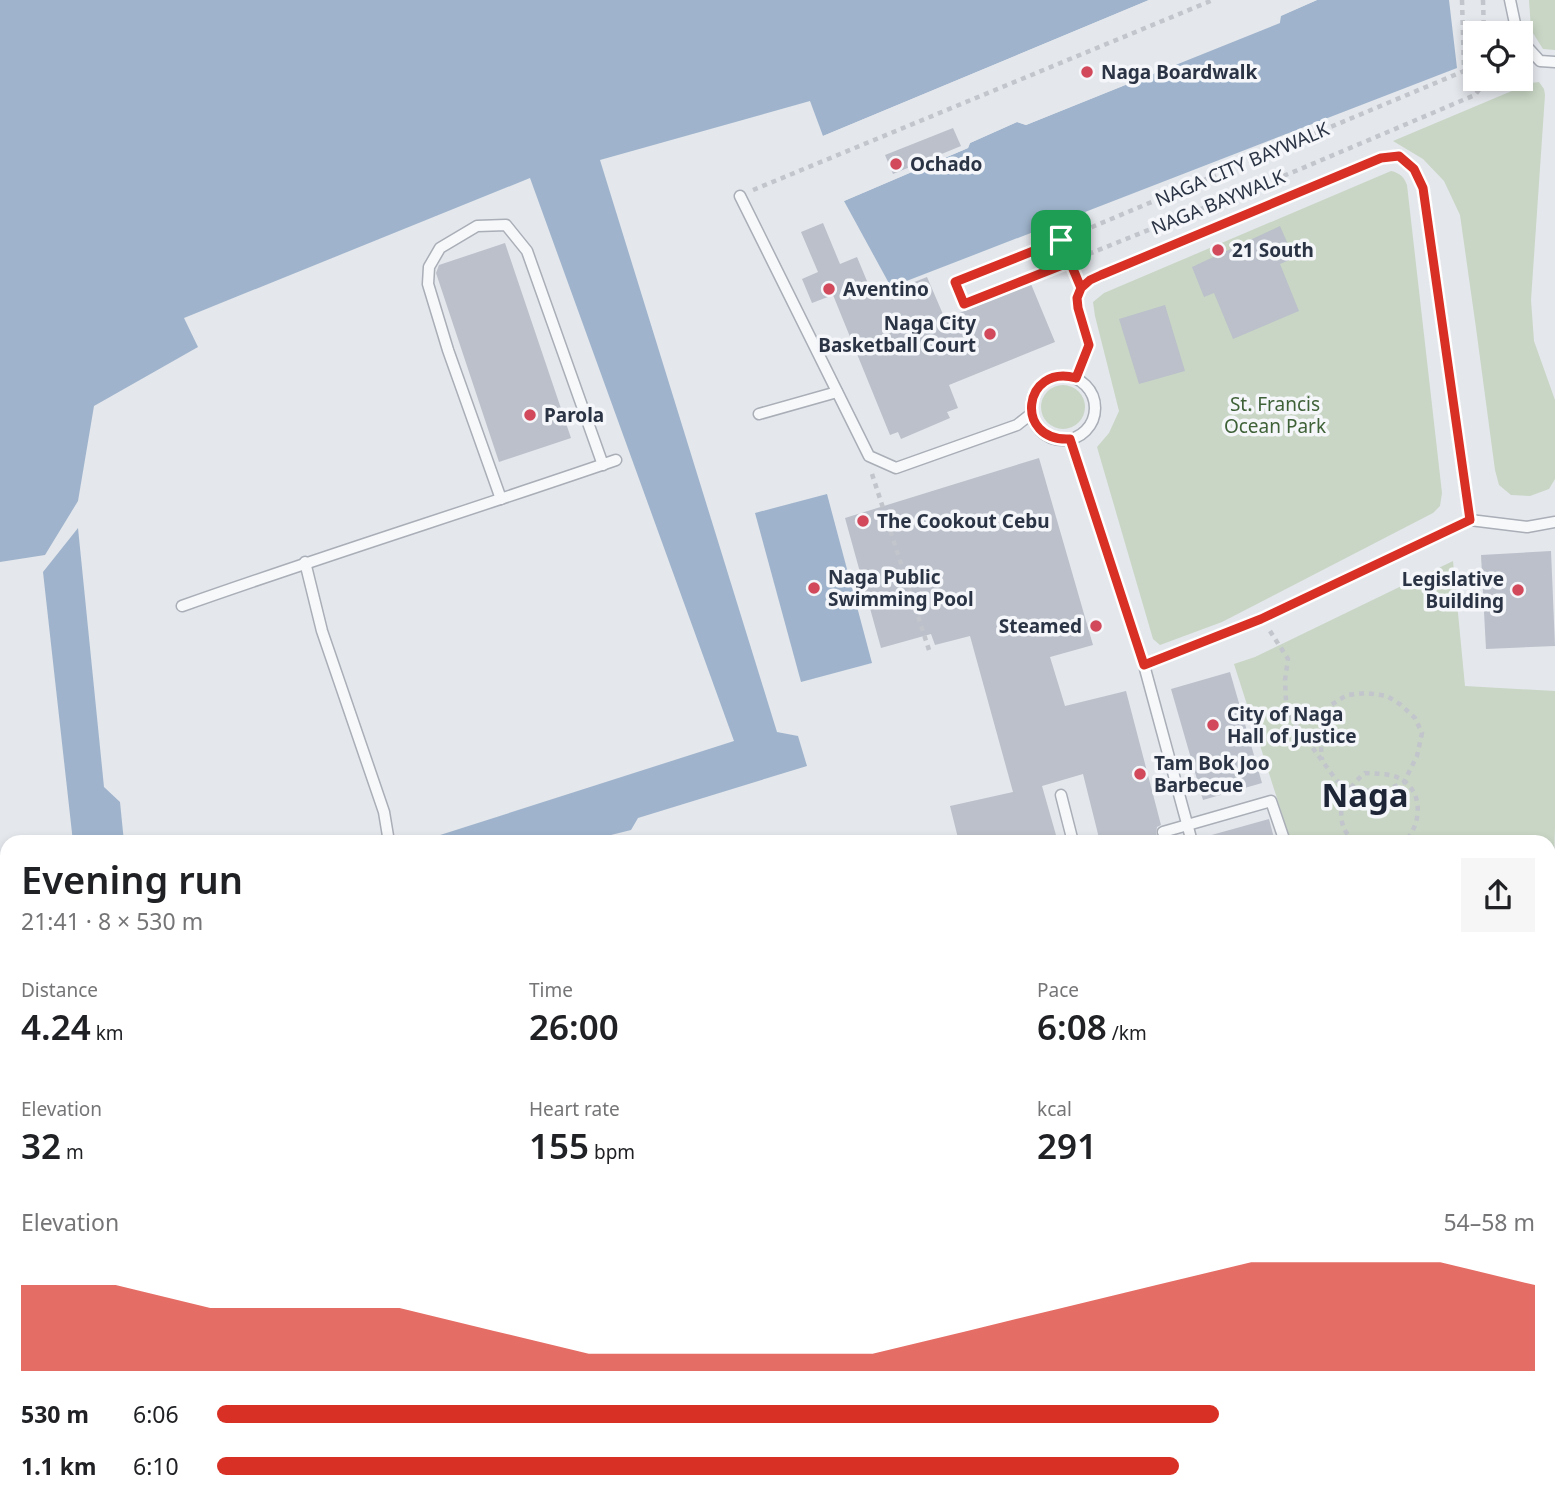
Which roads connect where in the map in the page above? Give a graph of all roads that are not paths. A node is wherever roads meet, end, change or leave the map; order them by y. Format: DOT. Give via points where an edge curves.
graph roads {
  1 [pos="1510,0"];
  2 [pos="1514,21"];
  3 [pos="1533,53"];
  4 [pos="1555,62"];
  5 [pos="740,196"];
  6 [pos="1076,378"];
  7 [pos="837,392"];
  8 [pos="760,414"];
  9 [pos="1031,414"];
  10 [pos="1070,439"];
  11 [pos="616,460"];
  12 [pos="603,465"];
  13 [pos="501,499"];
  14 [pos="1470,520"];
  15 [pos="1555,522"];
  16 [pos="305,562"];
  17 [pos="182,606"];
  18 [pos="1144,665"];
  19 [pos="1061,795"];
  20 [pos="1188,826"];
  21 [pos="1163,832"];
  22 [pos="388,835"];
  23 [pos="1071,835"];
  24 [pos="1190,835"];
  25 [pos="1283,835"];
  1 -- 2 [label="lane"];
  3 -- 4 [label="lane" via="1540,61"];
  5 -- 7 [label="lane"];
  6 -- 9 [label="lane" via="1056,376 1039,386"];
  6 -- 10 [label="lane" via="1091,391 1095,411 1087,429"];
  6 -- 14 [label="lane" via="1089,345 1077,298 1090,280 1368,163 1399,156 1414,169 1423,188"];
  7 -- 8 [label="lane"];
  7 -- 9 [label="lane" via="869,456 896,468 1017,425"];
  9 -- 10 [label="lane" via="1050,437"];
  10 -- 18 [label="lane"];
  11 -- 12 [label="lane"];
  12 -- 13 [label="lane"];
  12 -- 13 [label="lane" via="527,251 506,225 477,226 440,248 429,267 428,284"];
  13 -- 16 [label="lane"];
  14 -- 15 [label="lane" via="1527,527"];
  14 -- 18 [label="lane" via="1261,619"];
  16 -- 17 [label="lane"];
  16 -- 22 [label="lane" via="321,631 384,812"];
  18 -- 20 [label="lane"];
  19 -- 23 [label="lane"];
  20 -- 21 [label="lane"];
  20 -- 24 [label="lane"];
  20 -- 25 [label="lane" via="1271,801"];
}
